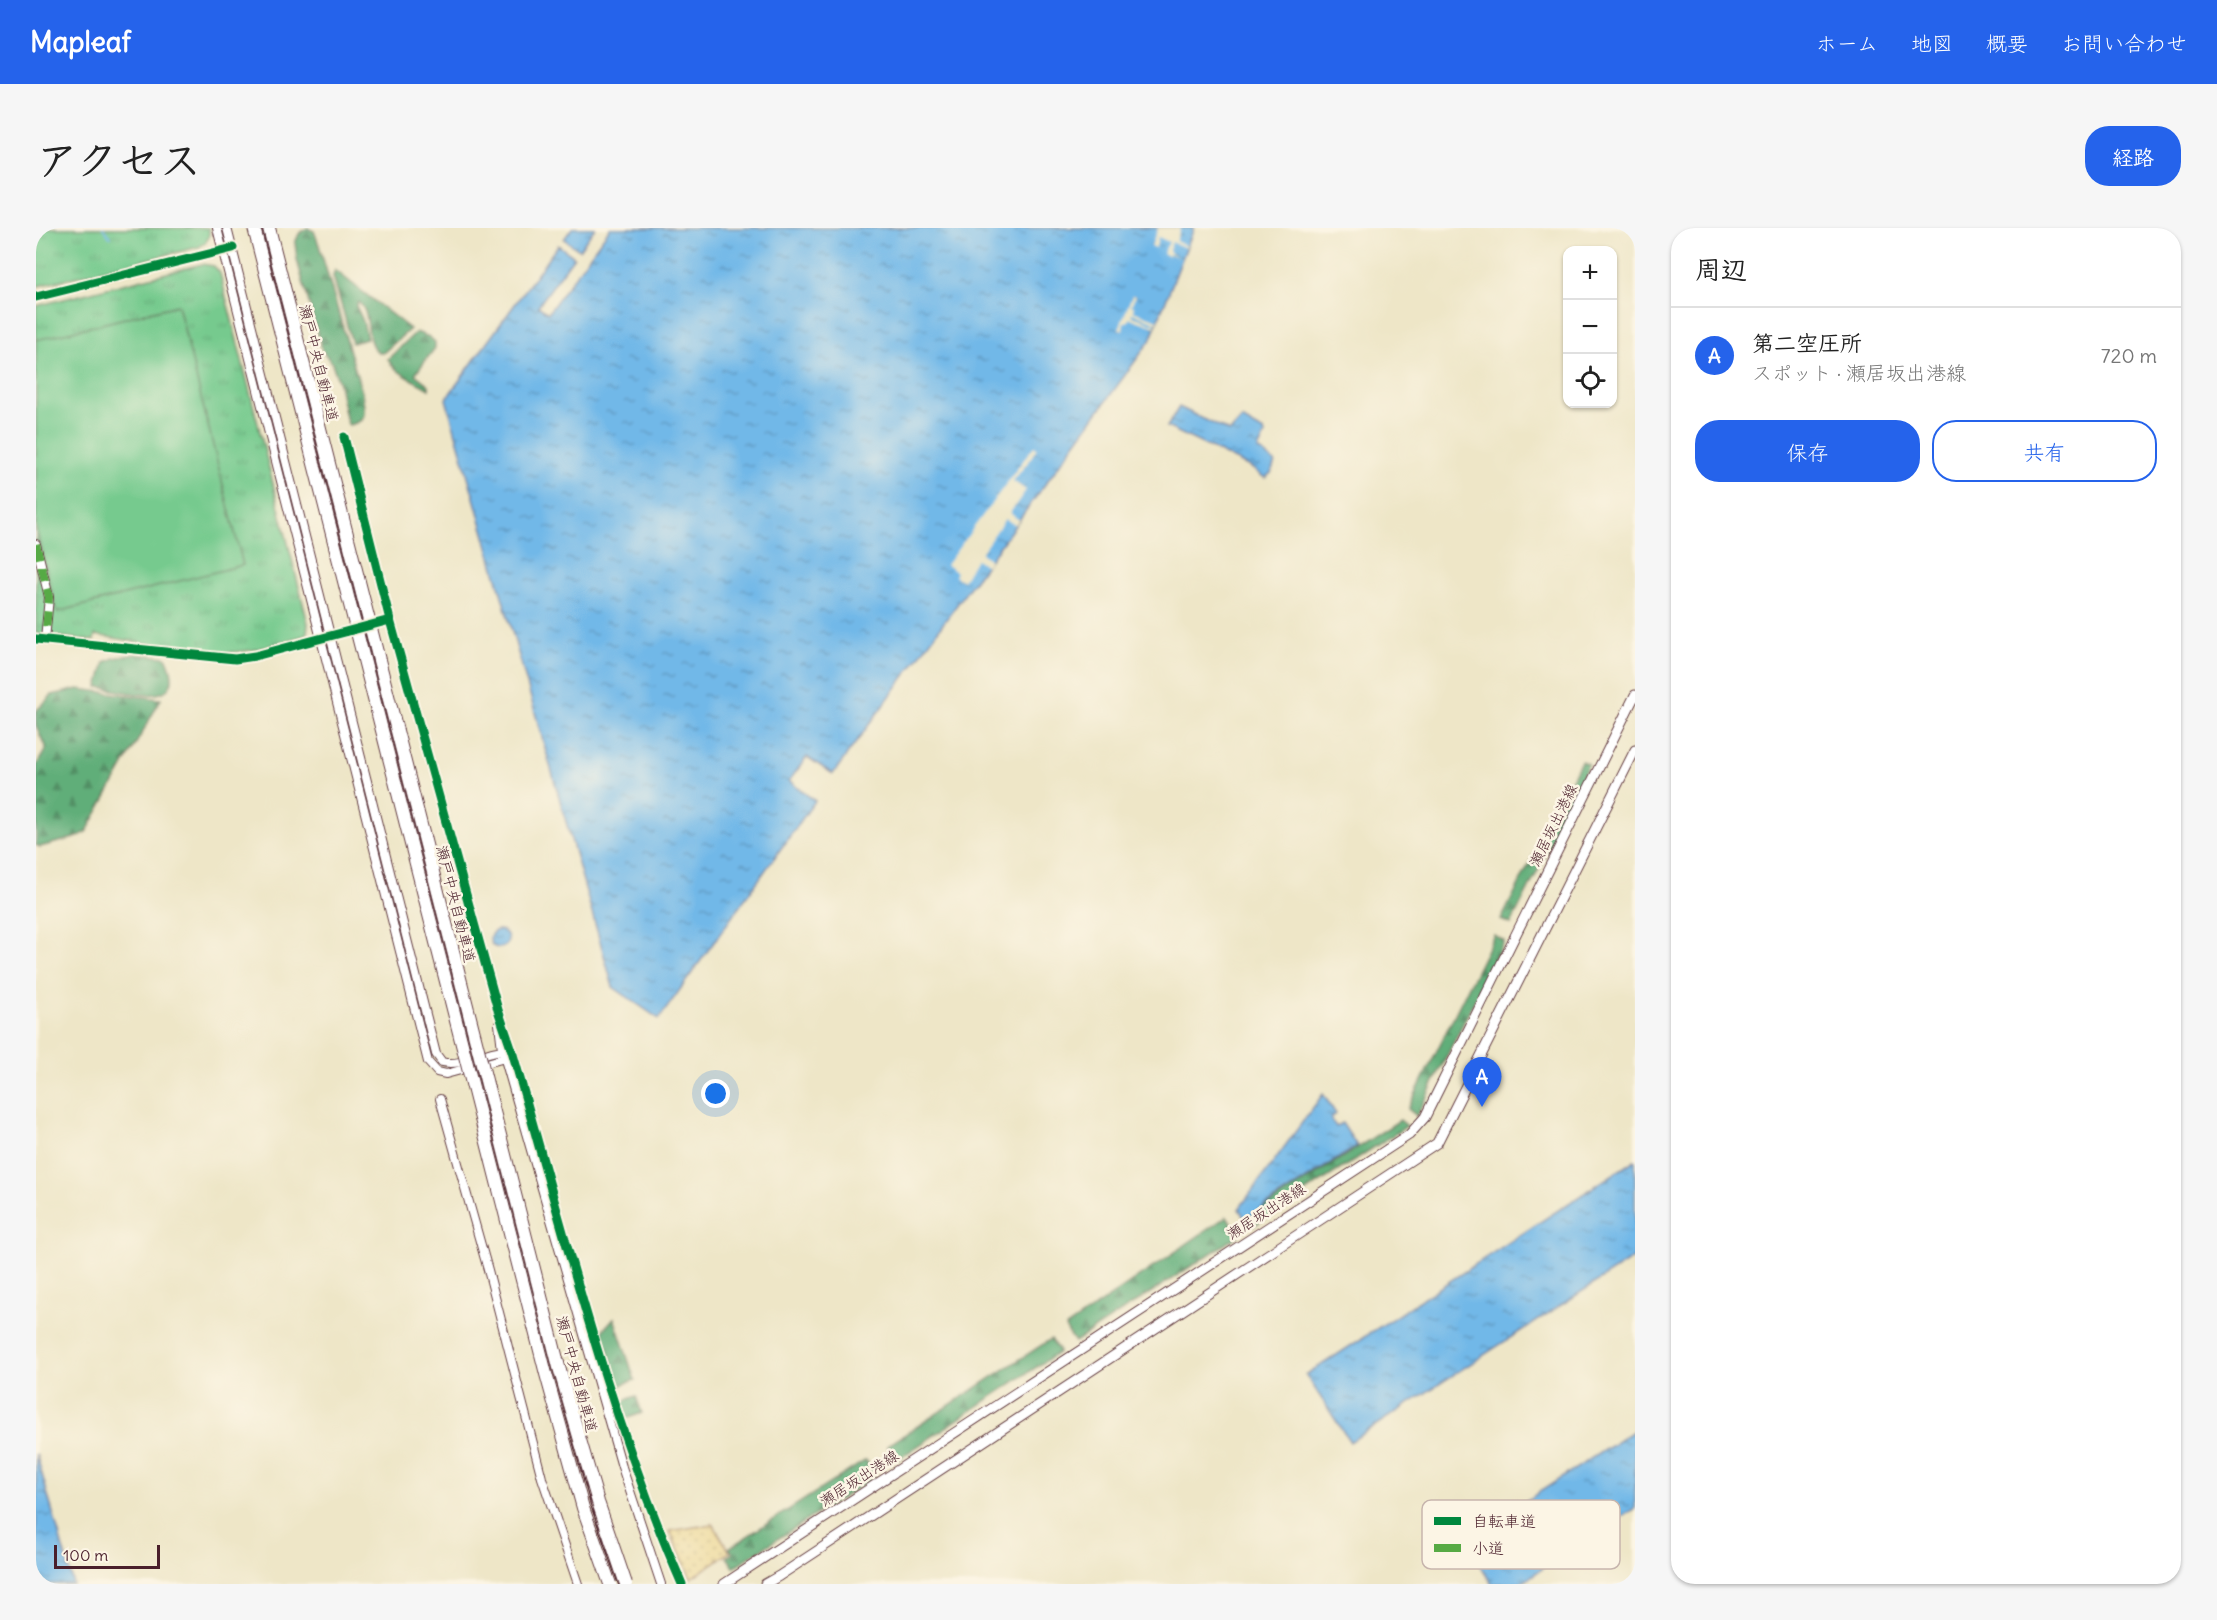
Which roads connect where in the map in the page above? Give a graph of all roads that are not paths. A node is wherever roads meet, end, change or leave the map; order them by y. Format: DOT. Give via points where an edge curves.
graph roads {
  1 [pos="217,228"];
  2 [pos="227,228"];
  3 [pos="254,228"];
  4 [pos="269,228"];
  5 [pos="233,248"];
  6 [pos="223,251"];
  7 [pos="36,297"];
  8 [pos="344,437"];
  9 [pos="36,544"];
  10 [pos="45,580"];
  11 [pos="36,582"];
  12 [pos="390,620"];
  13 [pos="330,636"];
  14 [pos="36,639"];
  15 [pos="321,639"];
  16 [pos="45,640"];
  17 [pos="1635,695"];
  18 [pos="1635,750"];
  19 [pos="498,1010"];
  20 [pos="502,1049"];
  21 [pos="512,1051"];
  22 [pos="505,1058"];
  23 [pos="440,1099"];
  24 [pos="578,1584"];
  25 [pos="610,1584"];
  26 [pos="626,1584"];
  27 [pos="661,1584"];
  28 [pos="682,1584"];
  29 [pos="724,1584"];
  30 [pos="765,1584"];
  1 -- 6 [label="street"];
  2 -- 5 [label="street"];
  3 -- 25 [label="highway, 瀬戸中央自動車道, bridge" via="552,1397 583,1508"];
  4 -- 26 [label="highway, 瀬戸中央自動車道, bridge" via="558,1360"];
  5 -- 6 [label="street"];
  5 -- 13 [label="street"];
  6 -- 7 [label="street"];
  6 -- 15 [label="street"];
  8 -- 12 [label="street"];
  9 -- 10 [label="street"];
  10 -- 11 [label="street"];
  10 -- 16 [label="street" via="49,597"];
  12 -- 13 [label="street"];
  12 -- 19 [label="street"];
  13 -- 15 [label="street"];
  13 -- 20 [label="street" via="436,1054 442,1062 451,1063"];
  14 -- 16 [label="street"];
  15 -- 16 [label="street" via="235,659"];
  15 -- 22 [label="street" via="428,1062 433,1070 446,1074"];
  17 -- 29 [label="main road, 瀬居坂出港線" via="1418,1126"];
  18 -- 30 [label="main road" via="1437,1143"];
  19 -- 20 [label="street"];
  19 -- 21 [label="street"];
  20 -- 21 [label="street"];
  20 -- 22 [label="street"];
  21 -- 22 [label="street"];
  21 -- 28 [label="street" via="605,1375"];
  22 -- 27 [label="street" via="619,1456"];
  23 -- 24 [label="street" via="542,1478"];
}
